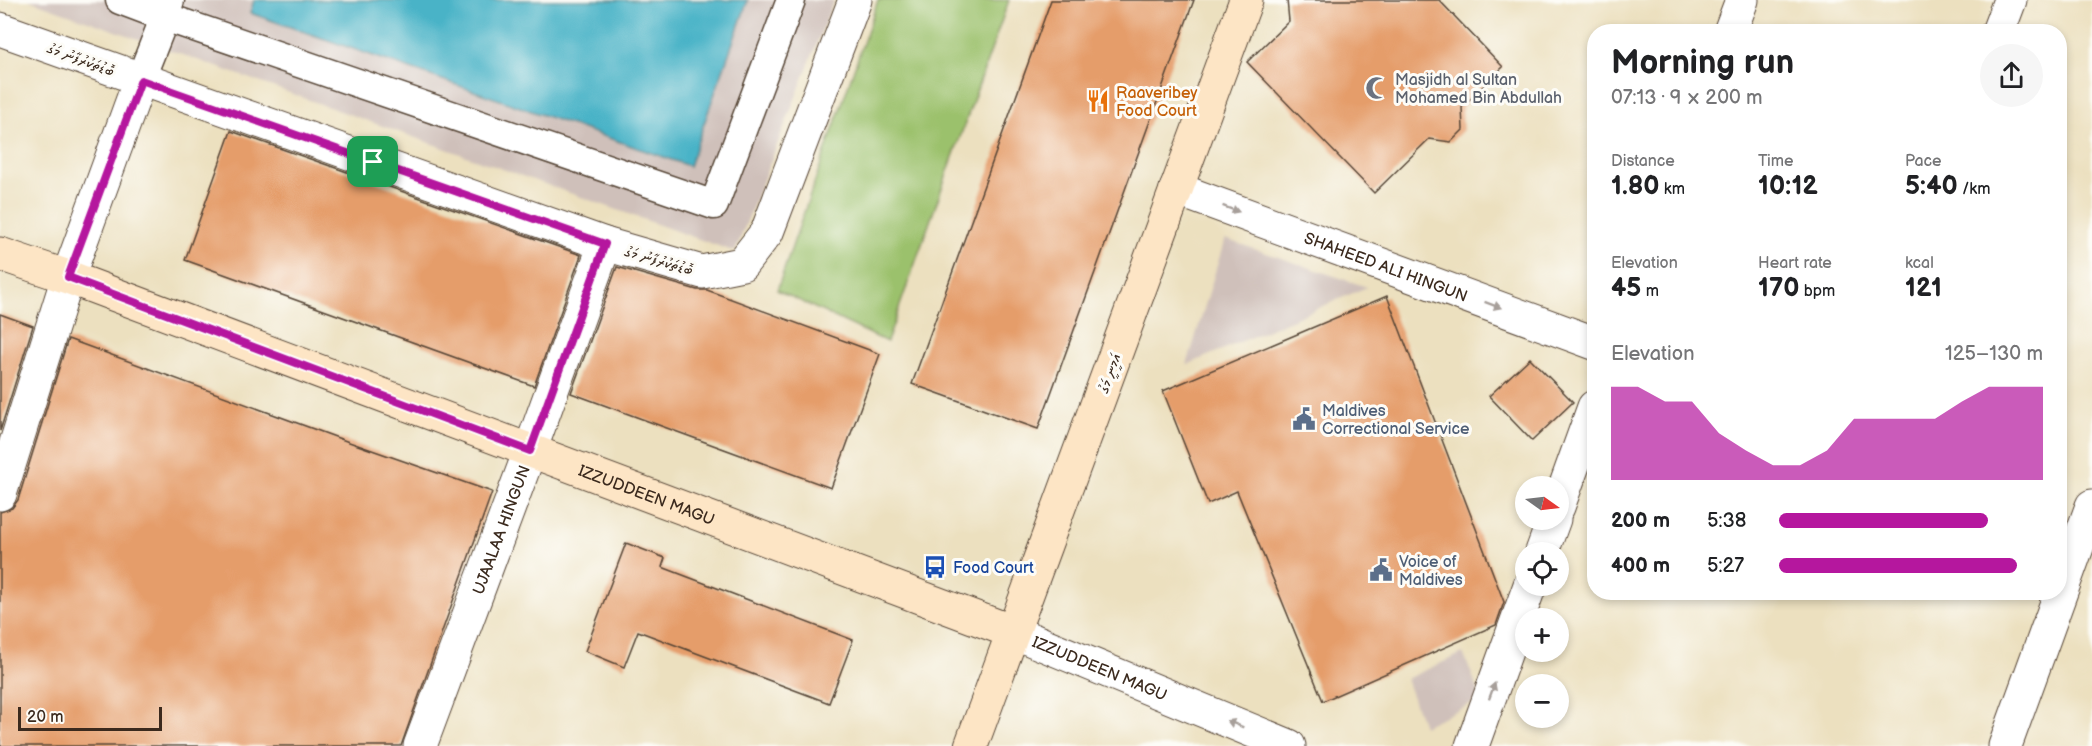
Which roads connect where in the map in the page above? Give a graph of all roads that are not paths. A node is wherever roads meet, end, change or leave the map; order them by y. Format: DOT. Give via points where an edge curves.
graph roads {
  1 [pos="120,0"];
  2 [pos="791,0"];
  3 [pos="855,0"];
  4 [pos="1246,0"];
  5 [pos="1742,0"];
  6 [pos="2010,0"];
  7 [pos="167,8"];
  8 [pos="1733,24"];
  9 [pos="2001,24"];
  10 [pos="0,29"];
  11 [pos="141,80"];
  12 [pos="1176,189"];
  13 [pos="605,244"];
  14 [pos="0,254"];
  15 [pos="68,277"];
  16 [pos="1587,340"];
  17 [pos="1587,426"];
  18 [pos="530,451"];
  19 [pos="1569,476"];
  20 [pos="0,494"];
  21 [pos="2082,517"];
  22 [pos="2067,562"];
  23 [pos="1526,596"];
  24 [pos="2054,600"];
  25 [pos="1013,632"];
  26 [pos="420,746"];
  27 [pos="971,746"];
  28 [pos="1289,746"];
  29 [pos="1472,746"];
  30 [pos="2005,746"];
  1 -- 7 [label="lane"];
  2 -- 7 [label="lane" via="714,205"];
  3 -- 13 [label="street, ބޮޑުތަކުރުފާނު މަގު" via="767,232 742,264 702,272"];
  4 -- 12 [label="main road, އަމީނީ މަގު"];
  5 -- 8 [label="street"];
  6 -- 9 [label="street"];
  7 -- 11 [label="lane"];
  10 -- 11 [label="street, ބޮޑުތަކުރުފާނު މަގު"];
  11 -- 13 [label="street, ބޮޑުތަކުރުފާނު މަގު"];
  11 -- 15 [label="street"];
  12 -- 16 [label="street, SHAHEED ALI HINGUN, one-way"];
  12 -- 25 [label="main road, އަމީނީ މަގު"];
  13 -- 18 [label="street, UJAALAA HINGUN"];
  14 -- 15 [label="main road, IZZUDDEEN MAGU"];
  15 -- 18 [label="main road, IZZUDDEEN MAGU"];
  15 -- 20 [label="street"];
  17 -- 19 [label="street"];
  18 -- 25 [label="main road, IZZUDDEEN MAGU"];
  18 -- 26 [label="street, UJAALAA HINGUN"];
  21 -- 22 [label="street"];
  29 -- 23 [label="street, one-way"];
  24 -- 30 [label="street"];
  25 -- 27 [label="main road, އަމީނީ މަގު"];
  28 -- 25 [label="street, IZZUDDEEN MAGU, one-way"];
}
